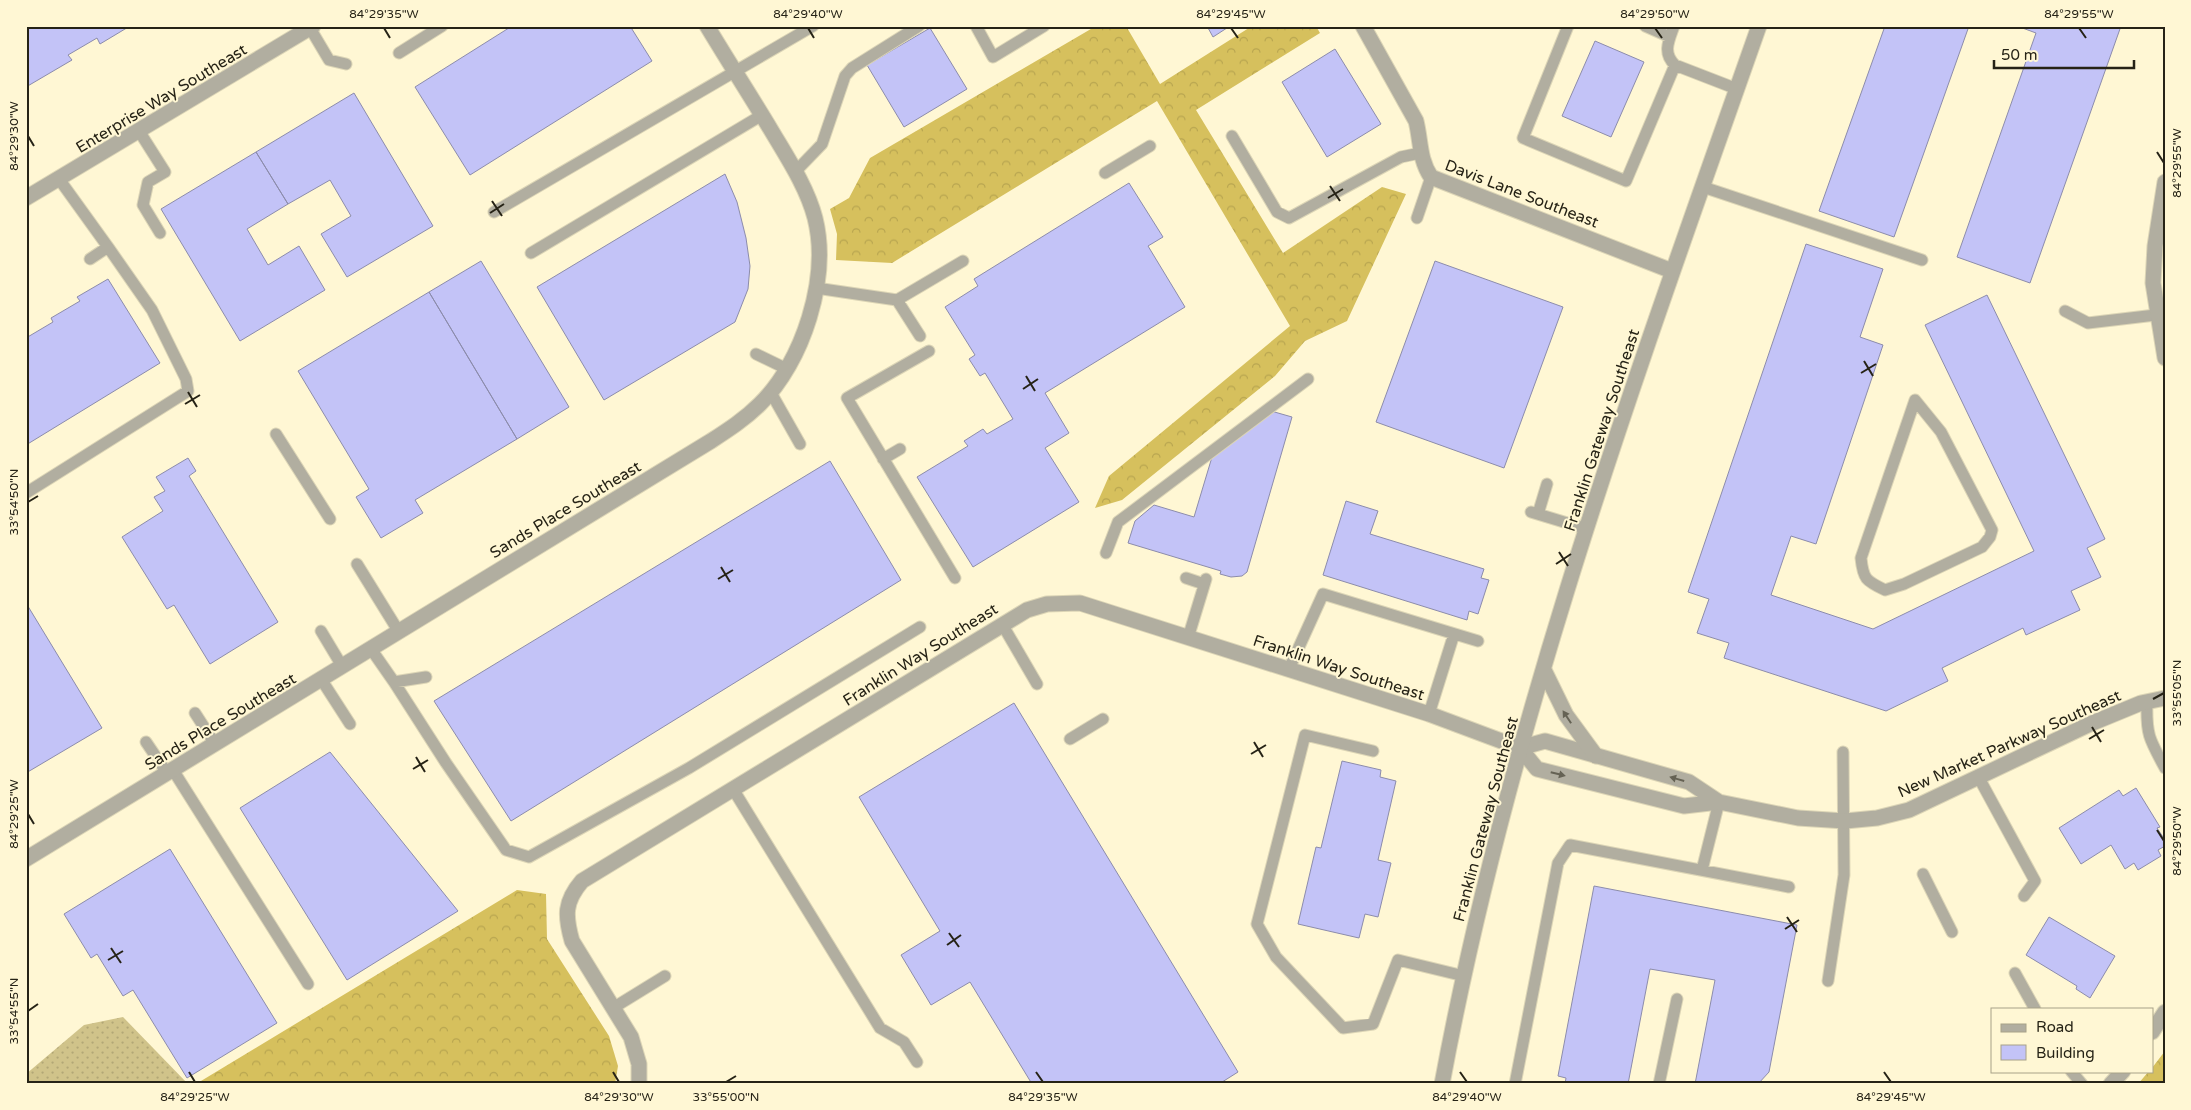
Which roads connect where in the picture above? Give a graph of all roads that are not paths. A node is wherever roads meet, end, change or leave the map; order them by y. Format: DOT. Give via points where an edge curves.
graph roads {
  1 [pos="442,26"];
  2 [pos="707,26"];
  3 [pos="813,26"];
  4 [pos="919,26"];
  5 [pos="976,26"];
  6 [pos="1044,26"];
  7 [pos="1363,26"];
  8 [pos="1568,26"];
  9 [pos="1645,26"];
  10 [pos="1759,26"];
  11 [pos="311,27"];
  12 [pos="1672,31"];
  13 [pos="399,53"];
  14 [pos="346,64"];
  15 [pos="1675,65"];
  16 [pos="735,72"];
  17 [pos="1737,89"];
  18 [pos="762,115"];
  19 [pos="139,131"];
  20 [pos="1232,136"];
  21 [pos="1150,146"];
  22 [pos="1420,153"];
  23 [pos="794,172"];
  24 [pos="1105,173"];
  25 [pos="1432,177"];
  26 [pos="59,179"];
  27 [pos="2165,182"];
  28 [pos="1703,187"];
  29 [pos="26,198"];
  30 [pos="494,212"];
  31 [pos="1417,218"];
  32 [pos="160,233"];
  33 [pos="108,247"];
  34 [pos="531,253"];
  35 [pos="90,258"];
  36 [pos="1922,260"];
  37 [pos="963,261"];
  38 [pos="1672,271"];
  39 [pos="816,288"];
  40 [pos="897,300"];
  41 [pos="2064,311"];
  42 [pos="2161,315"];
  43 [pos="920,336"];
  44 [pos="930,351"];
  45 [pos="756,354"];
  46 [pos="2165,358"];
  47 [pos="787,369"];
  48 [pos="1308,379"];
  49 [pos="770,391"];
  50 [pos="1941,432"];
  51 [pos="276,434"];
  52 [pos="800,444"];
  53 [pos="900,449"];
  54 [pos="883,459"];
  55 [pos="1547,484"];
  56 [pos="26,492"];
  57 [pos="330,519"];
  58 [pos="1587,529"];
  59 [pos="1106,553"];
  60 [pos="357,564"];
  61 [pos="955,578"];
  62 [pos="1186,578"];
  63 [pos="1002,624"];
  64 [pos="920,627"];
  65 [pos="321,631"];
  66 [pos="398,632"];
  67 [pos="1454,634"];
  68 [pos="1188,638"];
  69 [pos="1478,641"];
  70 [pos="371,649"];
  71 [pos="342,666"];
  72 [pos="1289,669"];
  73 [pos="1544,670"];
  74 [pos="426,677"];
  75 [pos="321,680"];
  76 [pos="394,682"];
  77 [pos="1037,684"];
  78 [pos="2165,698"];
  79 [pos="2147,702"];
  80 [pos="195,713"];
  81 [pos="1429,714"];
  82 [pos="1103,719"];
  83 [pos="350,724"];
  84 [pos="1070,739"];
  85 [pos="146,742"];
  86 [pos="215,744"];
  87 [pos="1520,748"];
  88 [pos="1373,751"];
  89 [pos="1844,752"];
  90 [pos="1596,756"];
  91 [pos="2165,768"];
  92 [pos="170,772"];
  93 [pos="1979,778"];
  94 [pos="733,789"];
  95 [pos="1719,802"];
  96 [pos="1845,820"];
  97 [pos="26,859"];
  98 [pos="1702,870"];
  99 [pos="1923,874"];
  100 [pos="1789,887"];
  101 [pos="2024,896"];
  102 [pos="1952,932"];
  103 [pos="2015,973"];
  104 [pos="665,976"];
  105 [pos="1464,976"];
  106 [pos="1828,981"];
  107 [pos="308,984"];
  108 [pos="1677,999"];
  109 [pos="613,1008"];
  110 [pos="2034,1008"];
  111 [pos="2165,1012"];
  112 [pos="2154,1029"];
  113 [pos="916,1062"];
  114 [pos="2072,1072"];
  115 [pos="2122,1072"];
  116 [pos="639,1084"];
  117 [pos="1442,1084"];
  118 [pos="1515,1084"];
  119 [pos="1659,1084"];
  120 [pos="2082,1084"];
  121 [pos="2111,1084"];
  1 -- 13 [label="lane"];
  2 -- 16 [label="street, Sands Place Southeast"];
  3 -- 16 [label="lane"];
  4 -- 23 [label="lane" via="852,68 845,76 822,144"];
  5 -- 6 [label="lane" via="994,57"];
  7 -- 22 [label="street, Davis Lane Southeast" via="1416,121"];
  8 -- 15 [label="lane" via="1524,138 1626,181"];
  9 -- 12 [label="lane"];
  10 -- 17 [label="street, Franklin Gateway Southeast"];
  11 -- 14 [label="lane" via="329,60"];
  11 -- 19 [label="street, Enterprise Way Southeast"];
  12 -- 15 [label="lane" via="1666,46"];
  15 -- 17 [label="lane"];
  16 -- 18 [label="street, Sands Place Southeast"];
  16 -- 30 [label="lane"];
  17 -- 28 [label="street, Franklin Gateway Southeast"];
  18 -- 23 [label="street, Sands Place Southeast"];
  18 -- 34 [label="lane"];
  19 -- 26 [label="street, Enterprise Way Southeast"];
  19 -- 32 [label="lane" via="165,172 148,182 143,205"];
  20 -- 22 [label="lane" via="1277,212 1290,218 1400,157"];
  21 -- 24 [label="lane"];
  22 -- 25 [label="street, Davis Lane Southeast"];
  23 -- 39 [label="street, Sands Place Southeast" via="815,219"];
  25 -- 31 [label="lane"];
  25 -- 38 [label="street, Davis Lane Southeast"];
  26 -- 29 [label="street, Enterprise Way Southeast"];
  26 -- 33 [label="lane"];
  27 -- 42 [label="street" via="2153,283"];
  28 -- 36 [label="lane"];
  28 -- 38 [label="street, Franklin Gateway Southeast"];
  33 -- 35 [label="lane"];
  33 -- 56 [label="lane" via="152,310 186,379 188,390"];
  37 -- 40 [label="lane"];
  38 -- 58 [label="street, Franklin Gateway Southeast"];
  39 -- 40 [label="lane"];
  39 -- 47 [label="street, Sands Place Southeast" via="810,315"];
  40 -- 43 [label="lane"];
  41 -- 42 [label="lane" via="2088,323"];
  42 -- 46 [label="street"];
  44 -- 54 [label="lane" via="847,398"];
  45 -- 47 [label="lane"];
  47 -- 49 [label="street, Sands Place Southeast"];
  48 -- 59 [label="lane" via="1118,522"];
  49 -- 52 [label="lane"];
  49 -- 66 [label="street, Sands Place Southeast" via="738,423 711,441"];
  50 -- 50 [label="lane" via="1915,400 1861,558 1868,583 1885,590 1904,584 1982,547 1990,537 1992,530 1987,518"];
  51 -- 57 [label="lane"];
  53 -- 54 [label="lane"];
  54 -- 61 [label="lane"];
  55 -- 58 [label="lane" via="1534,513"];
  58 -- 73 [label="street, Franklin Gateway Southeast"];
  60 -- 66 [label="lane"];
  62 -- 68 [label="lane" via="1205,582"];
  63 -- 68 [label="street, Franklin Way Southeast" via="1027,610 1047,604 1080,602"];
  63 -- 77 [label="lane"];
  63 -- 94 [label="street, Franklin Way Southeast"];
  64 -- 76 [label="lane" via="690,768 529,857 506,850"];
  65 -- 71 [label="lane"];
  66 -- 70 [label="street, Sands Place Southeast"];
  67 -- 69 [label="lane"];
  67 -- 72 [label="lane" via="1323,594"];
  67 -- 81 [label="lane"];
  68 -- 72 [label="street, Franklin Way Southeast"];
  70 -- 71 [label="street, Sands Place Southeast"];
  70 -- 76 [label="lane"];
  71 -- 75 [label="street, Sands Place Southeast"];
  72 -- 81 [label="street, Franklin Way Southeast"];
  73 -- 87 [label="street, Franklin Gateway Southeast"];
  90 -- 73 [label="street, one-way" via="1566,715"];
  74 -- 76 [label="lane"];
  75 -- 83 [label="lane"];
  75 -- 86 [label="street, Sands Place Southeast"];
  78 -- 79 [label="street, New Market Parkway Southeast"];
  79 -- 91 [label="lane" via="2146,729"];
  79 -- 93 [label="street, New Market Parkway Southeast" via="2090,724"];
  80 -- 86 [label="lane"];
  81 -- 87 [label="street, Franklin Way Southeast"];
  82 -- 84 [label="lane"];
  85 -- 92 [label="lane"];
  86 -- 92 [label="street, Sands Place Southeast"];
  87 -- 90 [label="street, New Market Parkway Southeast" via="1545,741"];
  87 -- 95 [label="street, New Market Parkway Southeast, one-way" via="1537,769 1684,806"];
  87 -- 105 [label="street, Franklin Gateway Southeast" via="1481,896"];
  88 -- 105 [label="lane" via="1305,735 1257,924 1276,957 1343,1028 1372,1024 1398,960"];
  89 -- 96 [label="lane"];
  95 -- 90 [label="street, New Market Parkway Southeast, one-way" via="1689,782"];
  92 -- 97 [label="street, Sands Place Southeast"];
  92 -- 107 [label="lane"];
  93 -- 96 [label="street, New Market Parkway Southeast" via="1909,810 1877,818"];
  93 -- 101 [label="lane" via="2035,881"];
  94 -- 109 [label="street, Franklin Way Southeast" via="582,881 572,894 567,910 572,941"];
  94 -- 113 [label="lane" via="880,1028 904,1042"];
  95 -- 96 [label="street, New Market Parkway Southeast" via="1798,818"];
  95 -- 98 [label="lane"];
  96 -- 106 [label="lane" via="1844,875"];
  98 -- 100 [label="lane"];
  98 -- 118 [label="lane" via="1570,845 1558,864"];
  99 -- 102 [label="lane"];
  103 -- 110 [label="lane"];
  104 -- 109 [label="lane"];
  105 -- 117 [label="street, Franklin Gateway Southeast"];
  108 -- 119 [label="lane"];
  109 -- 116 [label="street, Franklin Way Southeast" via="631,1037 639,1064"];
  111 -- 112 [label="street"];
  114 -- 120 [label="lane"];
  115 -- 121 [label="street"];
}
